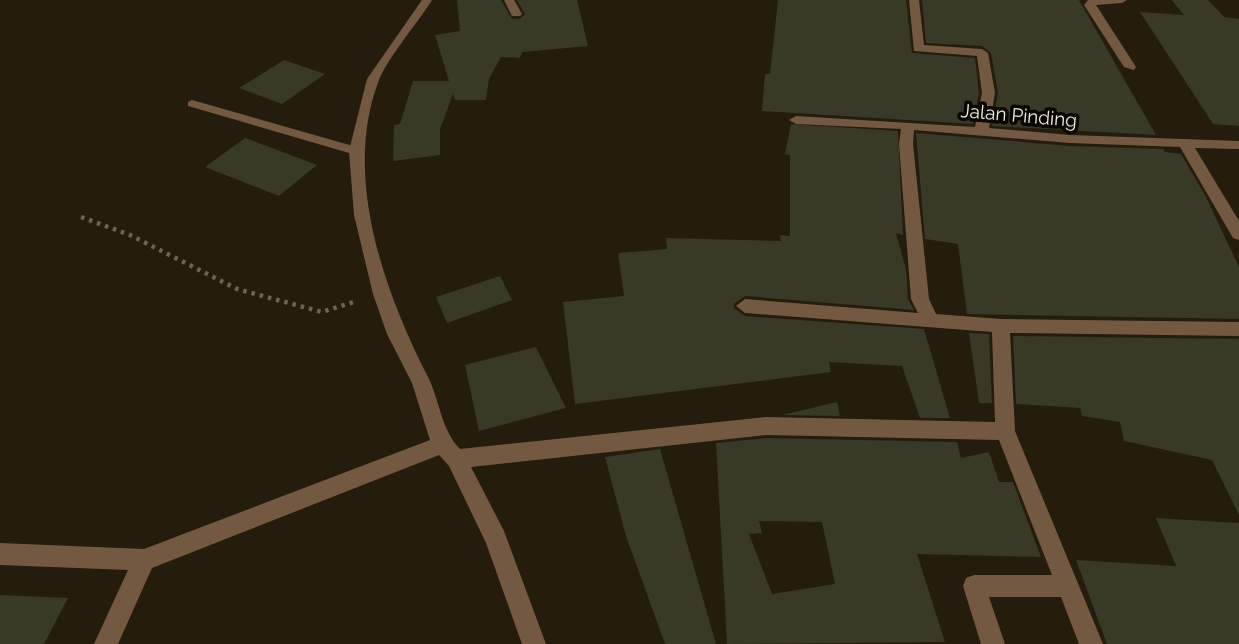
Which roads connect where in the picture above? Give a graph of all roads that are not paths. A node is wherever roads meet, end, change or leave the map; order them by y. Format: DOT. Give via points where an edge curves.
graph roads {
  1 [pos="427,0"];
  2 [pos="509,0"];
  3 [pos="914,0"];
  4 [pos="1122,0"];
  5 [pos="516,14"];
  6 [pos="1130,67"];
  7 [pos="192,104"];
  8 [pos="796,120"];
  9 [pos="908,125"];
  10 [pos="980,132"];
  11 [pos="1186,145"];
  12 [pos="1239,145"];
  13 [pos="356,151"];
  14 [pos="1239,234"];
  15 [pos="745,306"];
  16 [pos="930,320"];
  17 [pos="1001,326"];
  18 [pos="1239,329"];
  19 [pos="1005,431"];
  20 [pos="449,452"];
  21 [pos="0,554"];
  22 [pos="144,559"];
  23 [pos="1068,586"];
  24 [pos="106,644"];
  25 [pos="534,644"];
  26 [pos="993,644"];
  27 [pos="1091,644"];
  1 -- 13 [label="street" via="373,79"];
  2 -- 5 [label="street"];
  3 -- 10 [label="street" via="918,48 982,53 989,86 987,118"];
  4 -- 6 [label="street" via="1090,5"];
  7 -- 13 [label="lane"];
  8 -- 9 [label="street, Jalan Pinding"];
  9 -- 10 [label="street, Jalan Pinding"];
  9 -- 16 [label="street" via="920,299"];
  10 -- 11 [label="street, Jalan Pinding"];
  11 -- 12 [label="street, Jalan Pinding"];
  11 -- 14 [label="street"];
  13 -- 20 [label="street" via="362,215 381,294"];
  15 -- 16 [label="street"];
  16 -- 17 [label="street"];
  17 -- 18 [label="street"];
  17 -- 19 [label="street"];
  19 -- 20 [label="street" via="766,426"];
  19 -- 23 [label="street"];
  20 -- 22 [label="street"];
  20 -- 25 [label="street" via="496,539"];
  21 -- 22 [label="street"];
  22 -- 24 [label="street"];
  23 -- 26 [label="street" via="974,586"];
  23 -- 27 [label="street"];
}
